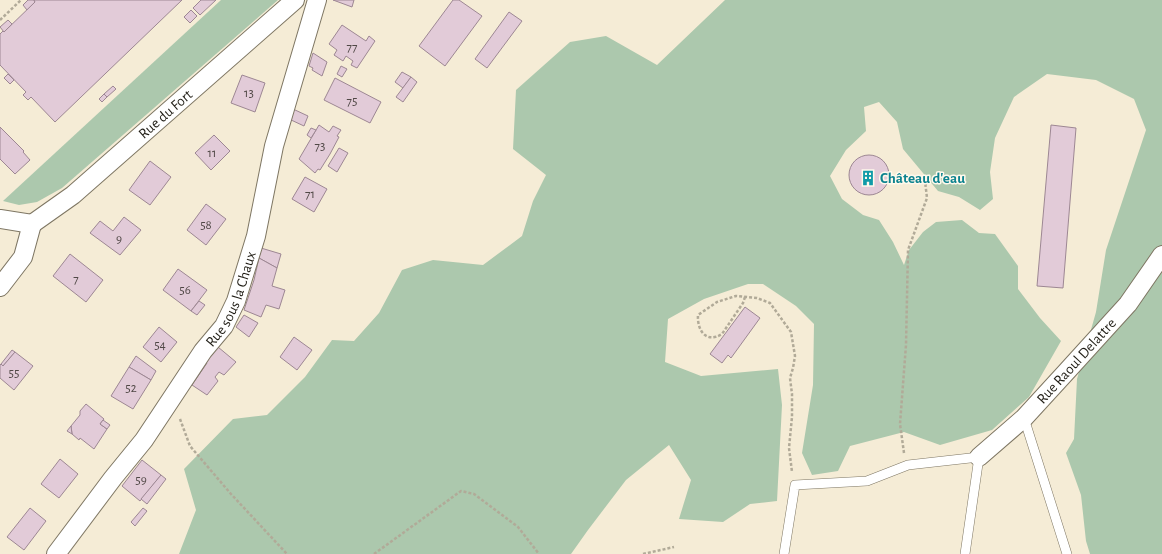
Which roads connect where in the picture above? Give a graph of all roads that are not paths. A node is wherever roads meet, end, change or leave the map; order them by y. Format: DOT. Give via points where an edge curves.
graph roads {
  1 [pos="295,0"];
  2 [pos="317,0"];
  3 [pos="0,219"];
  4 [pos="32,224"];
  5 [pos="1162,255"];
  6 [pos="0,286"];
  7 [pos="1024,418"];
  8 [pos="979,457"];
  9 [pos="56,554"];
  10 [pos="784,554"];
  11 [pos="965,554"];
  12 [pos="1067,554"];
  1 -- 4 [label="street, Rue du Fort" via="73,195"];
  2 -- 9 [label="street, Rue sous la Chaux" via="274,146 256,236 236,301 224,326 204,351 144,440"];
  3 -- 4 [label="street"];
  4 -- 6 [label="street" via="23,257"];
  5 -- 7 [label="street, Rue Raoul Delattre" via="1128,304"];
  7 -- 8 [label="street, Rue Raoul Delattre"];
  7 -- 12 [label="lane"];
  8 -- 10 [label="lane" via="908,465 867,481 795,484"];
  8 -- 11 [label="lane"];
}
